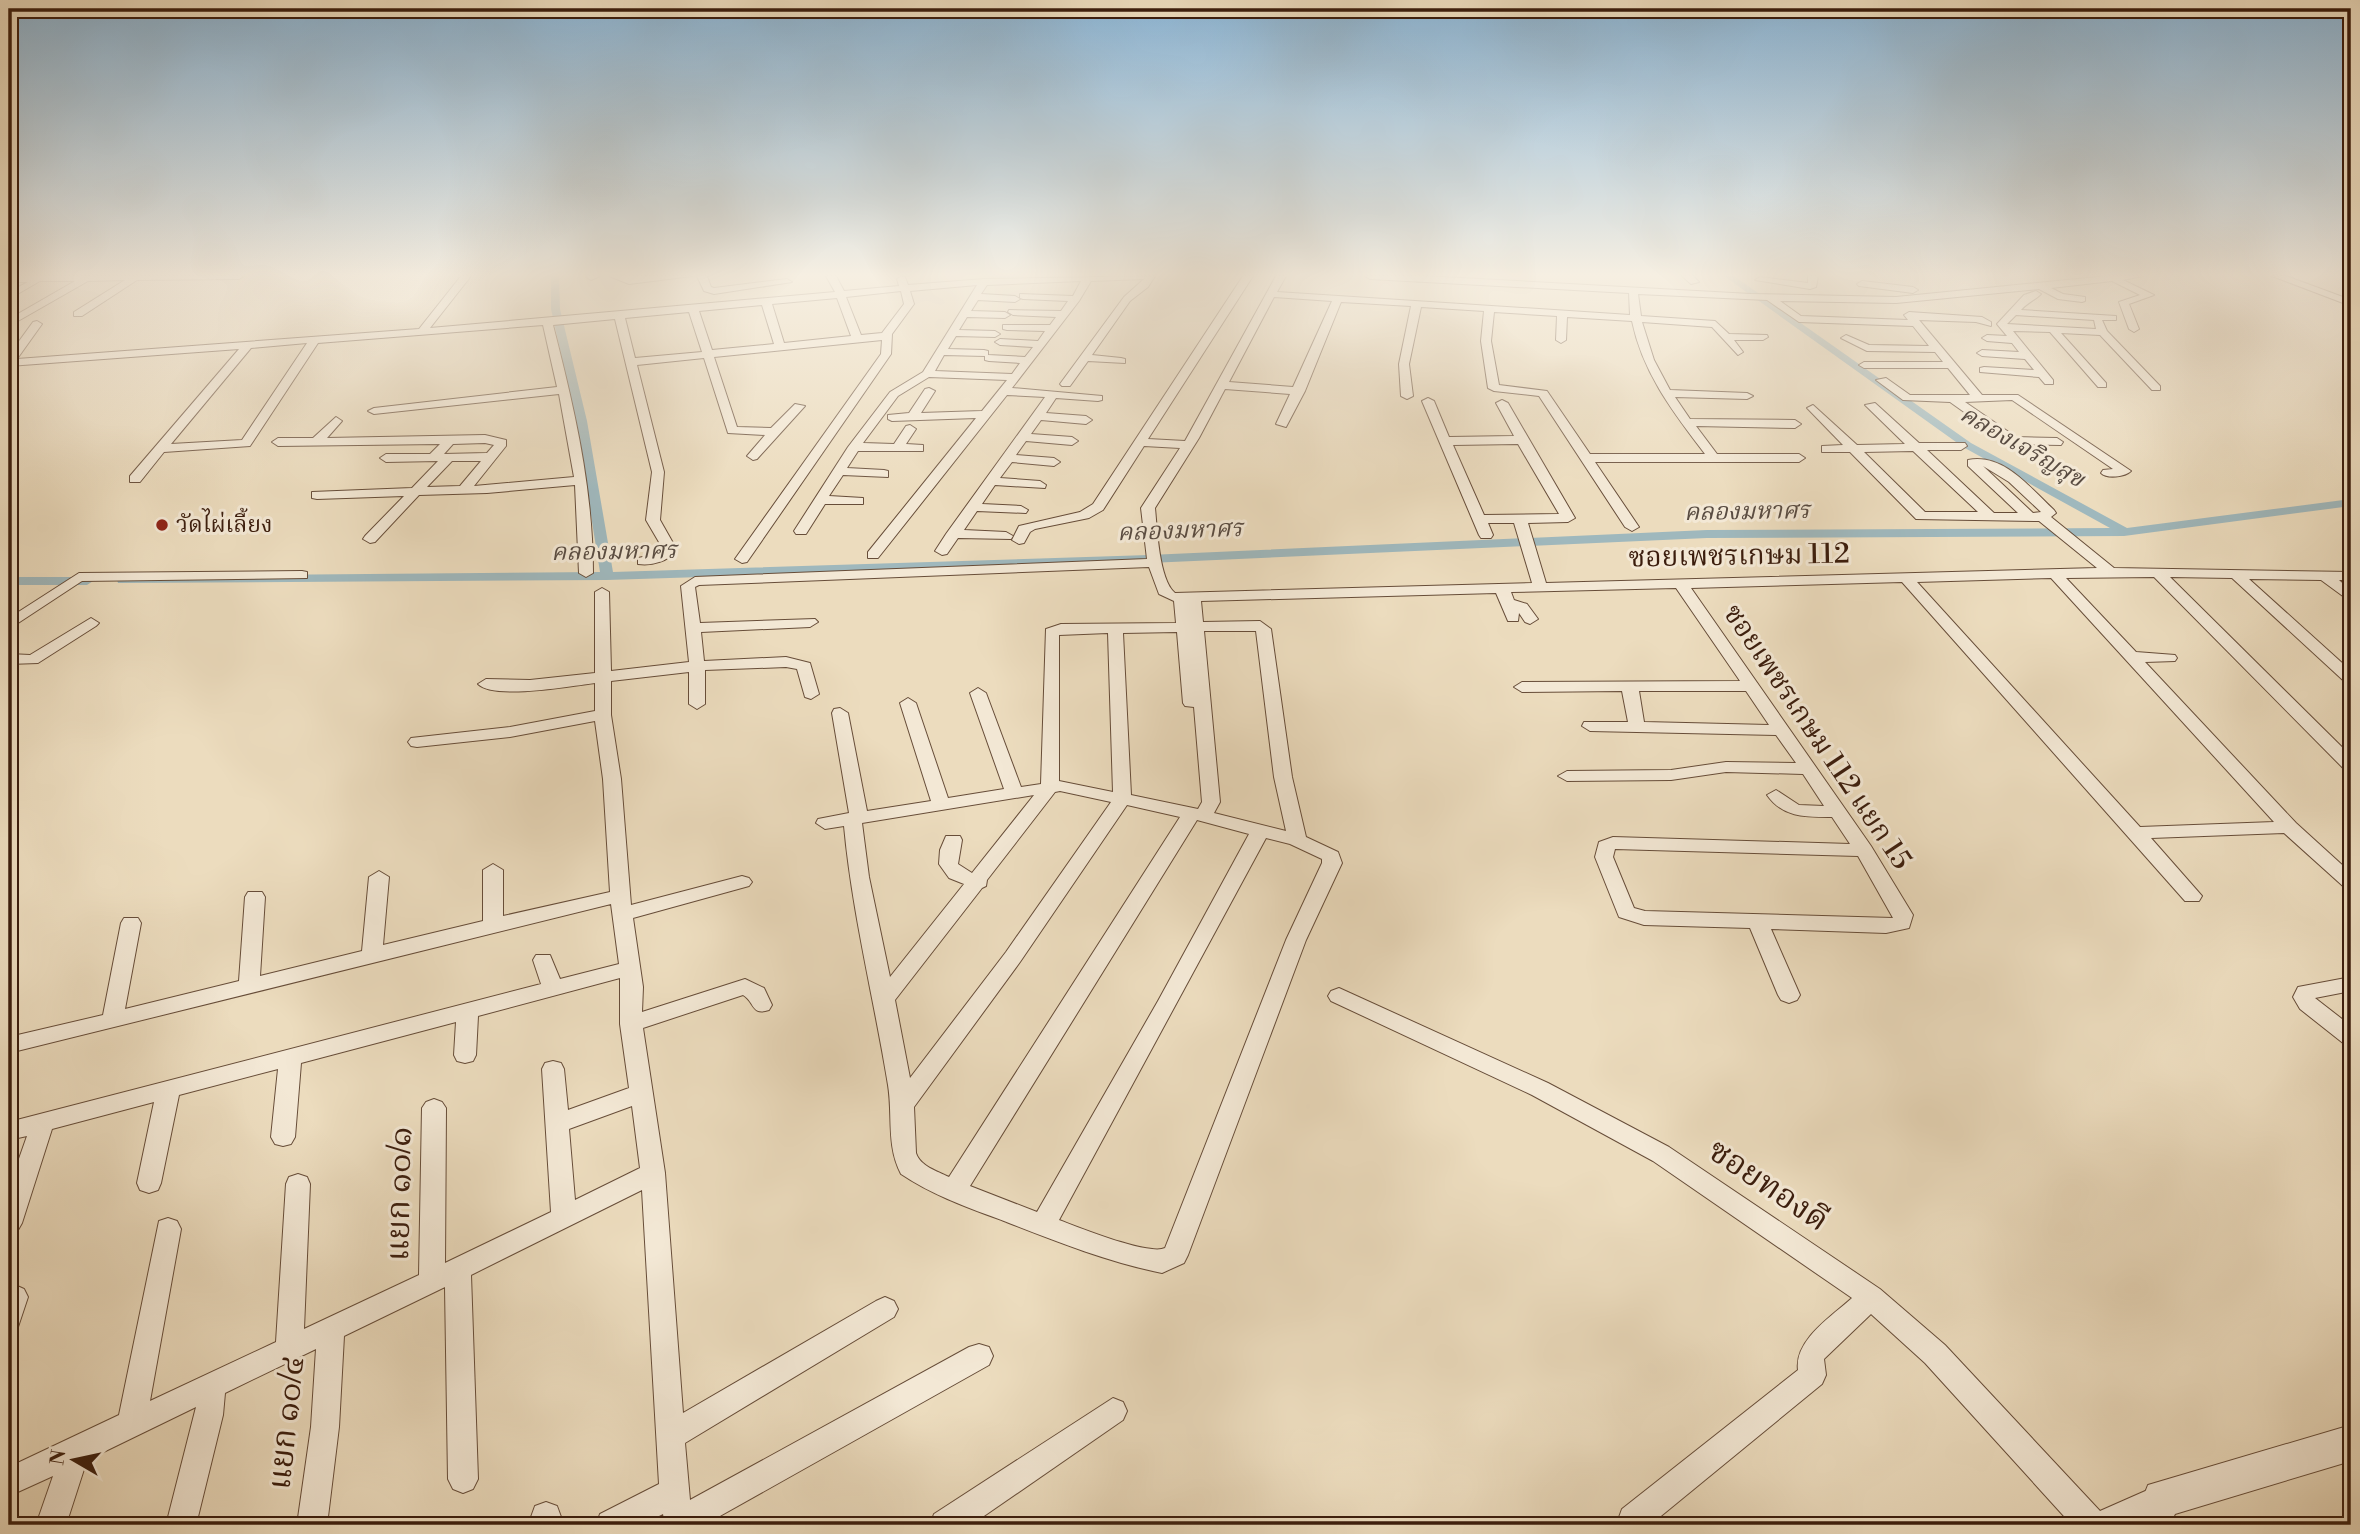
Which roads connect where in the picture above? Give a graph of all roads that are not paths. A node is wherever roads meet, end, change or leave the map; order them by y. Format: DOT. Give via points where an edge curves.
graph roads {
  1 [pos="20,348"];
  2 [pos="191,348"];
  3 [pos="245,348"];
  4 [pos="310,348"];
  5 [pos="556,348"];
  6 [pos="627,348"];
  7 [pos="708,348"];
  8 [pos="774,348"];
  9 [pos="886,348"];
  10 [pos="943,348"];
  11 [pos="1037,348"];
  12 [pos="1090,348"];
  13 [pos="1201,348"];
  14 [pos="1242,348"];
  15 [pos="1317,348"];
  16 [pos="1407,348"];
  17 [pos="1487,348"];
  18 [pos="1641,348"];
  19 [pos="1735,348"];
  20 [pos="1878,348"];
  21 [pos="1891,348"];
  22 [pos="2021,348"];
  23 [pos="2069,348"];
  24 [pos="2118,348"];
  25 [pos="1936,349"];
  26 [pos="940,352"];
  27 [pos="1738,352"];
  28 [pos="1982,353"];
  29 [pos="710,354"];
  30 [pos="2028,356"];
  31 [pos="1084,358"];
  32 [pos="1027,360"];
  33 [pos="1121,361"];
  34 [pos="630,362"];
  35 [pos="9,363"];
  36 [pos="1864,365"];
  37 [pos="1949,365"];
  38 [pos="1984,370"];
  39 [pos="927,374"];
  40 [pos="1013,377"];
  41 [pos="1882,380"];
  42 [pos="1066,384"];
  43 [pos="1221,385"];
  44 [pos="2102,385"];
  45 [pos="1730,387"];
  46 [pos="2156,388"];
  47 [pos="1663,389"];
  48 [pos="565,390"];
  49 [pos="929,391"];
  50 [pos="1004,391"];
  51 [pos="1298,391"];
  52 [pos="1053,395"];
  53 [pos="1407,396"];
  54 [pos="1747,396"];
  55 [pos="1098,398"];
  56 [pos="1979,398"];
  57 [pos="1953,399"];
  58 [pos="1428,401"];
  59 [pos="1502,402"];
  60 [pos="799,405"];
  61 [pos="1871,405"];
  62 [pos="407,408"];
  63 [pos="1812,408"];
  64 [pos="374,411"];
  65 [pos="986,414"];
  66 [pos="914,415"];
  67 [pos="892,416"];
  68 [pos="1038,416"];
  69 [pos="1086,419"];
  70 [pos="336,421"];
  71 [pos="1686,422"];
  72 [pos="1795,424"];
  73 [pos="1282,425"];
  74 [pos="910,429"];
  75 [pos="393,431"];
  76 [pos="774,432"];
  77 [pos="1023,437"];
  78 [pos="450,440"];
  79 [pos="1522,440"];
  80 [pos="1072,441"];
  81 [pos="1445,441"];
  82 [pos="278,442"];
  83 [pos="316,442"];
  84 [pos="1140,442"];
  85 [pos="2057,442"];
  86 [pos="1188,446"];
  87 [pos="1961,446"];
  88 [pos="854,447"];
  89 [pos="898,447"];
  90 [pos="1917,447"];
  91 [pos="164,448"];
  92 [pos="919,448"];
  93 [pos="1853,448"];
  94 [pos="1826,449"];
  95 [pos="753,456"];
  96 [pos="434,457"];
  97 [pos="449,457"];
  98 [pos="489,457"];
  99 [pos="1713,457"];
  100 [pos="386,458"];
  101 [pos="1007,458"];
  102 [pos="1586,458"];
  103 [pos="1799,458"];
  104 [pos="1054,462"];
  105 [pos="839,471"];
  106 [pos="2107,473"];
  107 [pos="884,474"];
  108 [pos="135,479"];
  109 [pos="582,480"];
  110 [pos="990,481"];
  111 [pos="1040,485"];
  112 [pos="464,489"];
  113 [pos="413,492"];
  114 [pos="317,495"];
  115 [pos="820,500"];
  116 [pos="858,501"];
  117 [pos="972,507"];
  118 [pos="1021,510"];
  119 [pos="1992,517"];
  120 [pos="2040,518"];
  121 [pos="1480,519"];
  122 [pos="1520,519"];
  123 [pos="1632,527"];
  124 [pos="801,531"];
  125 [pos="953,534"];
  126 [pos="1486,535"];
  127 [pos="370,539"];
  128 [pos="942,551"];
  129 [pos="873,555"];
  130 [pos="1153,557"];
  131 [pos="742,559"];
  132 [pos="643,561"];
  133 [pos="2110,572"];
  134 [pos="2157,572"];
  135 [pos="586,573"];
  136 [pos="2054,573"];
  137 [pos="2236,573"];
  138 [pos="302,575"];
  139 [pos="2324,575"];
  140 [pos="2351,576"];
  141 [pos="1906,578"];
  142 [pos="1681,584"];
  143 [pos="1540,587"];
  144 [pos="602,592"];
  145 [pos="1504,596"];
  146 [pos="1187,598"];
  147 [pos="2351,598"];
  148 [pos="1513,618"];
  149 [pos="1530,619"];
  150 [pos="91,622"];
  151 [pos="810,622"];
  152 [pos="9,625"];
  153 [pos="1190,626"];
  154 [pos="693,628"];
  155 [pos="1115,628"];
  156 [pos="2132,657"];
  157 [pos="2169,658"];
  158 [pos="9,659"];
  159 [pos="697,666"];
  160 [pos="606,678"];
  161 [pos="2351,679"];
  162 [pos="486,684"];
  163 [pos="1750,686"];
  164 [pos="1522,687"];
  165 [pos="1630,688"];
  166 [pos="978,692"];
  167 [pos="811,694"];
  168 [pos="908,703"];
  169 [pos="697,704"];
  170 [pos="839,713"];
  171 [pos="603,715"];
  172 [pos="1590,726"];
  173 [pos="1637,727"];
  174 [pos="1782,730"];
  175 [pos="416,742"];
  176 [pos="2351,766"];
  177 [pos="1808,769"];
  178 [pos="1567,776"];
  179 [pos="1050,787"];
  180 [pos="1014,792"];
  181 [pos="1776,795"];
  182 [pos="1122,799"];
  183 [pos="941,804"];
  184 [pos="1835,811"];
  185 [pos="1200,813"];
  186 [pos="856,817"];
  187 [pos="824,823"];
  188 [pos="2289,827"];
  189 [pos="1260,831"];
  190 [pos="2135,833"];
  191 [pos="953,840"];
  192 [pos="1297,840"];
  193 [pos="1864,850"];
  194 [pos="493,870"];
  195 [pos="379,877"];
  196 [pos="742,882"];
  197 [pos="979,882"];
  198 [pos="2351,883"];
  199 [pos="2192,896"];
  200 [pos="255,897"];
  201 [pos="622,905"];
  202 [pos="131,923"];
  203 [pos="1758,923"];
  204 [pos="493,924"];
  205 [pos="372,953"];
  206 [pos="543,960"];
  207 [pos="628,969"];
  208 [pos="2351,984"];
  209 [pos="249,986"];
  210 [pos="552,987"];
  211 [pos="1789,995"];
  212 [pos="1339,996"];
  213 [pos="885,999"];
  214 [pos="761,1006"];
  215 [pos="467,1010"];
  216 [pos="112,1021"];
  217 [pos="631,1024"];
  218 [pos="2351,1037"];
  219 [pos="9,1045"];
  220 [pos="465,1055"];
  221 [pos="290,1060"];
  222 [pos="553,1069"];
  223 [pos="168,1091"];
  224 [pos="641,1093"];
  225 [pos="902,1105"];
  226 [pos="435,1108"];
  227 [pos="43,1122"];
  228 [pos="556,1124"];
  229 [pos="9,1131"];
  230 [pos="283,1137"];
  231 [pos="653,1173"];
  232 [pos="149,1183"];
  233 [pos="298,1184"];
  234 [pos="954,1190"];
  235 [pos="565,1217"];
  236 [pos="9,1223"];
  237 [pos="1044,1223"];
  238 [pos="168,1229"];
  239 [pos="458,1269"];
  240 [pos="432,1281"];
  241 [pos="1871,1297"];
  242 [pos="885,1309"];
  243 [pos="331,1328"];
  244 [pos="289,1350"];
  245 [pos="979,1356"];
  246 [pos="212,1386"];
  247 [pos="1113,1411"];
  248 [pos="132,1423"];
  249 [pos="670,1436"];
  250 [pos="2351,1443"];
  251 [pos="75,1453"];
  252 [pos="463,1479"];
  253 [pos="9,1482"];
  254 [pos="674,1492"];
  255 [pos="2157,1512"];
  256 [pos="1633,1520"];
  257 [pos="680,1524"];
  258 [pos="51,1525"];
  259 [pos="181,1525"];
  260 [pos="312,1525"];
  261 [pos="611,1525"];
  262 [pos="944,1525"];
  263 [pos="2092,1525"];
  264 [pos="2104,1525"];
  1 -- 35 [label="street"];
  2 -- 35 [label="street"];
  3 -- 91 [label="street"];
  4 -- 91 [label="street" via="246,443"];
  5 -- 48 [label="street"];
  6 -- 34 [label="street"];
  7 -- 29 [label="street"];
  8 -- 29 [label="street"];
  9 -- 131 [label="street" via="886,354"];
  10 -- 26 [label="street"];
  11 -- 32 [label="street"];
  12 -- 31 [label="street"];
  13 -- 84 [label="street"];
  14 -- 43 [label="street"];
  15 -- 51 [label="street"];
  16 -- 53 [label="street"];
  17 -- 102 [label="street" via="1493,386 1543,393"];
  18 -- 47 [label="street"];
  19 -- 27 [label="street"];
  20 -- 21 [label="street"];
  21 -- 25 [label="street"];
  22 -- 30 [label="street"];
  23 -- 44 [label="street"];
  24 -- 46 [label="street"];
  25 -- 37 [label="street"];
  26 -- 32 [label="street"];
  26 -- 39 [label="street"];
  28 -- 30 [label="street"];
  29 -- 34 [label="street"];
  29 -- 76 [label="street" via="732,430"];
  30 -- 38 [label="street" via="2046,378"];
  31 -- 33 [label="street"];
  31 -- 42 [label="street"];
  32 -- 40 [label="street"];
  34 -- 132 [label="street" via="658,472 653,520 670,550"];
  36 -- 37 [label="street"];
  37 -- 56 [label="street"];
  39 -- 40 [label="street"];
  39 -- 88 [label="street" via="894,394"];
  40 -- 50 [label="street"];
  41 -- 57 [label="street" via="1907,398"];
  43 -- 51 [label="street"];
  43 -- 86 [label="street"];
  45 -- 47 [label="street"];
  47 -- 54 [label="street"];
  47 -- 71 [label="street"];
  48 -- 62 [label="street"];
  48 -- 109 [label="street"];
  49 -- 66 [label="street"];
  50 -- 52 [label="street"];
  50 -- 65 [label="street"];
  51 -- 73 [label="street"];
  52 -- 55 [label="street"];
  52 -- 68 [label="street"];
  56 -- 57 [label="street"];
  56 -- 106 [label="street" via="2014,397 2124,471"];
  57 -- 85 [label="street" via="2012,441"];
  58 -- 81 [label="street"];
  59 -- 79 [label="street"];
  60 -- 76 [label="street"];
  61 -- 90 [label="street"];
  62 -- 64 [label="street"];
  62 -- 75 [label="street"];
  63 -- 93 [label="street"];
  65 -- 66 [label="street"];
  65 -- 129 [label="street"];
  66 -- 67 [label="street"];
  68 -- 69 [label="street"];
  68 -- 77 [label="street"];
  70 -- 83 [label="street"];
  71 -- 72 [label="street"];
  71 -- 99 [label="street"];
  74 -- 89 [label="street"];
  75 -- 78 [label="street"];
  75 -- 83 [label="street"];
  76 -- 95 [label="street"];
  77 -- 80 [label="street"];
  77 -- 101 [label="street"];
  78 -- 96 [label="street"];
  78 -- 98 [label="street" via="502,443"];
  79 -- 81 [label="street"];
  79 -- 122 [label="street" via="1571,524"];
  81 -- 121 [label="street"];
  82 -- 83 [label="street"];
  84 -- 86 [label="street"];
  84 -- 125 [label="street" via="1091,512 1031,526 1012,538"];
  86 -- 130 [label="street" via="1148,508"];
  87 -- 90 [label="street"];
  88 -- 89 [label="street"];
  88 -- 105 [label="street"];
  89 -- 92 [label="street"];
  90 -- 93 [label="street"];
  90 -- 119 [label="street"];
  91 -- 108 [label="street"];
  93 -- 94 [label="street"];
  93 -- 119 [label="street" via="1921,516"];
  96 -- 97 [label="street"];
  96 -- 100 [label="street"];
  97 -- 98 [label="street"];
  97 -- 113 [label="street"];
  98 -- 112 [label="street"];
  99 -- 102 [label="street"];
  99 -- 103 [label="street"];
  101 -- 104 [label="street"];
  101 -- 110 [label="street"];
  102 -- 123 [label="street"];
  105 -- 107 [label="street"];
  105 -- 115 [label="street"];
  109 -- 112 [label="street"];
  109 -- 135 [label="street" via="588,524"];
  110 -- 111 [label="street"];
  110 -- 117 [label="street"];
  112 -- 113 [label="street"];
  113 -- 114 [label="street"];
  113 -- 127 [label="street"];
  115 -- 116 [label="street"];
  115 -- 124 [label="street"];
  117 -- 118 [label="street"];
  117 -- 125 [label="street"];
  119 -- 120 [label="street"];
  120 -- 120 [label="street" via="1972,463 2001,470 2049,513"];
  120 -- 133 [label="street"];
  121 -- 122 [label="street"];
  121 -- 126 [label="street"];
  122 -- 143 [label="street"];
  125 -- 128 [label="street"];
  130 -- 146 [label="street" via="1167,595"];
  130 -- 154 [label="street" via="704,578 688,586"];
  133 -- 134 [label="street, ซอยเพชรเกษม 112"];
  133 -- 136 [label="street, ซอยเพชรเกษม 112"];
  134 -- 137 [label="street, ซอยเพชรเกษม 112"];
  134 -- 176 [label="street"];
  136 -- 141 [label="street, ซอยเพชรเกษม 112"];
  136 -- 156 [label="street"];
  137 -- 139 [label="street, ซอยเพชรเกษม 112"];
  137 -- 161 [label="street"];
  138 -- 152 [label="street" via="74,582"];
  139 -- 140 [label="street, ซอยเพชรเกษม 112"];
  139 -- 147 [label="street"];
  141 -- 142 [label="street, ซอยเพชรเกษม 112"];
  141 -- 190 [label="street"];
  142 -- 143 [label="street, ซอยเพชรเกษม 112"];
  142 -- 163 [label="street, ซอยเพชรเกษม 112 แยก 15"];
  143 -- 145 [label="street, ซอยเพชรเกษม 112"];
  144 -- 160 [label="street"];
  145 -- 146 [label="street, ซอยเพชรเกษม 112"];
  145 -- 148 [label="street"];
  145 -- 149 [label="street" via="1522,607"];
  146 -- 153 [label="street"];
  150 -- 158 [label="street" via="41,656"];
  151 -- 154 [label="street"];
  153 -- 155 [label="street"];
  153 -- 185 [label="street" via="1210,802"];
  153 -- 192 [label="street" via="1253,625 1263,629 1283,777"];
  154 -- 159 [label="street"];
  155 -- 179 [label="street" via="1051,632"];
  155 -- 182 [label="street"];
  156 -- 157 [label="street"];
  156 -- 188 [label="street"];
  159 -- 160 [label="street"];
  159 -- 167 [label="street" via="798,662 804,666"];
  159 -- 169 [label="street"];
  160 -- 162 [label="street"];
  160 -- 171 [label="street"];
  163 -- 165 [label="street"];
  163 -- 174 [label="street, ซอยเพชรเกษม 112 แยก 15"];
  164 -- 165 [label="street"];
  165 -- 173 [label="street"];
  166 -- 180 [label="street"];
  168 -- 183 [label="street"];
  170 -- 186 [label="street"];
  171 -- 175 [label="street"];
  171 -- 201 [label="street"];
  172 -- 173 [label="street"];
  173 -- 174 [label="street"];
  174 -- 177 [label="street, ซอยเพชรเกษม 112 แยก 15"];
  177 -- 178 [label="street" via="1726,767 1671,775"];
  177 -- 184 [label="street, ซอยเพชรเกษม 112 แยก 15"];
  179 -- 180 [label="street"];
  179 -- 182 [label="street"];
  179 -- 197 [label="street"];
  180 -- 183 [label="street"];
  181 -- 184 [label="street" via="1789,809"];
  182 -- 185 [label="street"];
  182 -- 225 [label="street" via="1020,948"];
  183 -- 186 [label="street"];
  184 -- 193 [label="street, ซอยเพชรเกษม 112 แยก 15"];
  185 -- 189 [label="street"];
  185 -- 234 [label="street"];
  186 -- 187 [label="street"];
  186 -- 213 [label="street" via="871,941"];
  188 -- 190 [label="street"];
  188 -- 198 [label="street"];
  189 -- 192 [label="street"];
  189 -- 237 [label="street"];
  190 -- 199 [label="street"];
  191 -- 197 [label="street" via="947,854 950,869"];
  192 -- 237 [label="street" via="1323,850 1332,863 1296,940 1175,1255 1163,1262 1150,1262"];
  193 -- 203 [label="street, ซอยเพชรเกษม 112 แยก 15" via="1903,915 1902,923"];
  193 -- 203 [label="street" via="1606,846 1604,857 1626,912 1644,918"];
  194 -- 204 [label="street"];
  195 -- 205 [label="street"];
  196 -- 201 [label="street"];
  197 -- 213 [label="street"];
  200 -- 209 [label="street"];
  201 -- 204 [label="street"];
  201 -- 207 [label="street"];
  202 -- 216 [label="street"];
  203 -- 211 [label="street"];
  204 -- 205 [label="street"];
  205 -- 209 [label="street"];
  206 -- 210 [label="street"];
  207 -- 210 [label="street"];
  207 -- 217 [label="street"];
  208 -- 218 [label="street" via="2306,992 2304,997"];
  209 -- 216 [label="street"];
  210 -- 215 [label="street"];
  212 -- 241 [label="street, ซอยทองดี" via="1540,1089 1661,1154"];
  213 -- 225 [label="street"];
  214 -- 217 [label="street" via="756,993 745,987"];
  215 -- 220 [label="street"];
  215 -- 221 [label="street"];
  216 -- 219 [label="street"];
  217 -- 224 [label="street"];
  221 -- 223 [label="street"];
  221 -- 230 [label="street"];
  222 -- 228 [label="street"];
  223 -- 227 [label="street"];
  223 -- 232 [label="street"];
  224 -- 228 [label="street"];
  224 -- 231 [label="street"];
  225 -- 234 [label="street" via="900,1130 908,1164 916,1174"];
  226 -- 240 [label="street, แยก ๑๐/๑"];
  227 -- 229 [label="street"];
  227 -- 236 [label="street"];
  228 -- 235 [label="street"];
  231 -- 235 [label="street"];
  231 -- 249 [label="street"];
  233 -- 244 [label="street"];
  234 -- 237 [label="street"];
  235 -- 239 [label="street"];
  238 -- 248 [label="street"];
  239 -- 240 [label="street"];
  239 -- 252 [label="street"];
  240 -- 243 [label="street"];
  241 -- 256 [label="street" via="1814,1352 1812,1375"];
  241 -- 263 [label="street, ซอยทองดี" via="1935,1354"];
  242 -- 249 [label="street"];
  243 -- 244 [label="street"];
  243 -- 260 [label="street, แยก ๑๐/๔"];
  244 -- 246 [label="street"];
  245 -- 257 [label="street"];
  246 -- 248 [label="street"];
  246 -- 259 [label="street"];
  247 -- 262 [label="street"];
  248 -- 251 [label="street"];
  249 -- 254 [label="street"];
  250 -- 255 [label="street"];
  251 -- 253 [label="street"];
  251 -- 258 [label="street"];
  254 -- 257 [label="street"];
  254 -- 261 [label="street"];
  255 -- 264 [label="street"];
}
